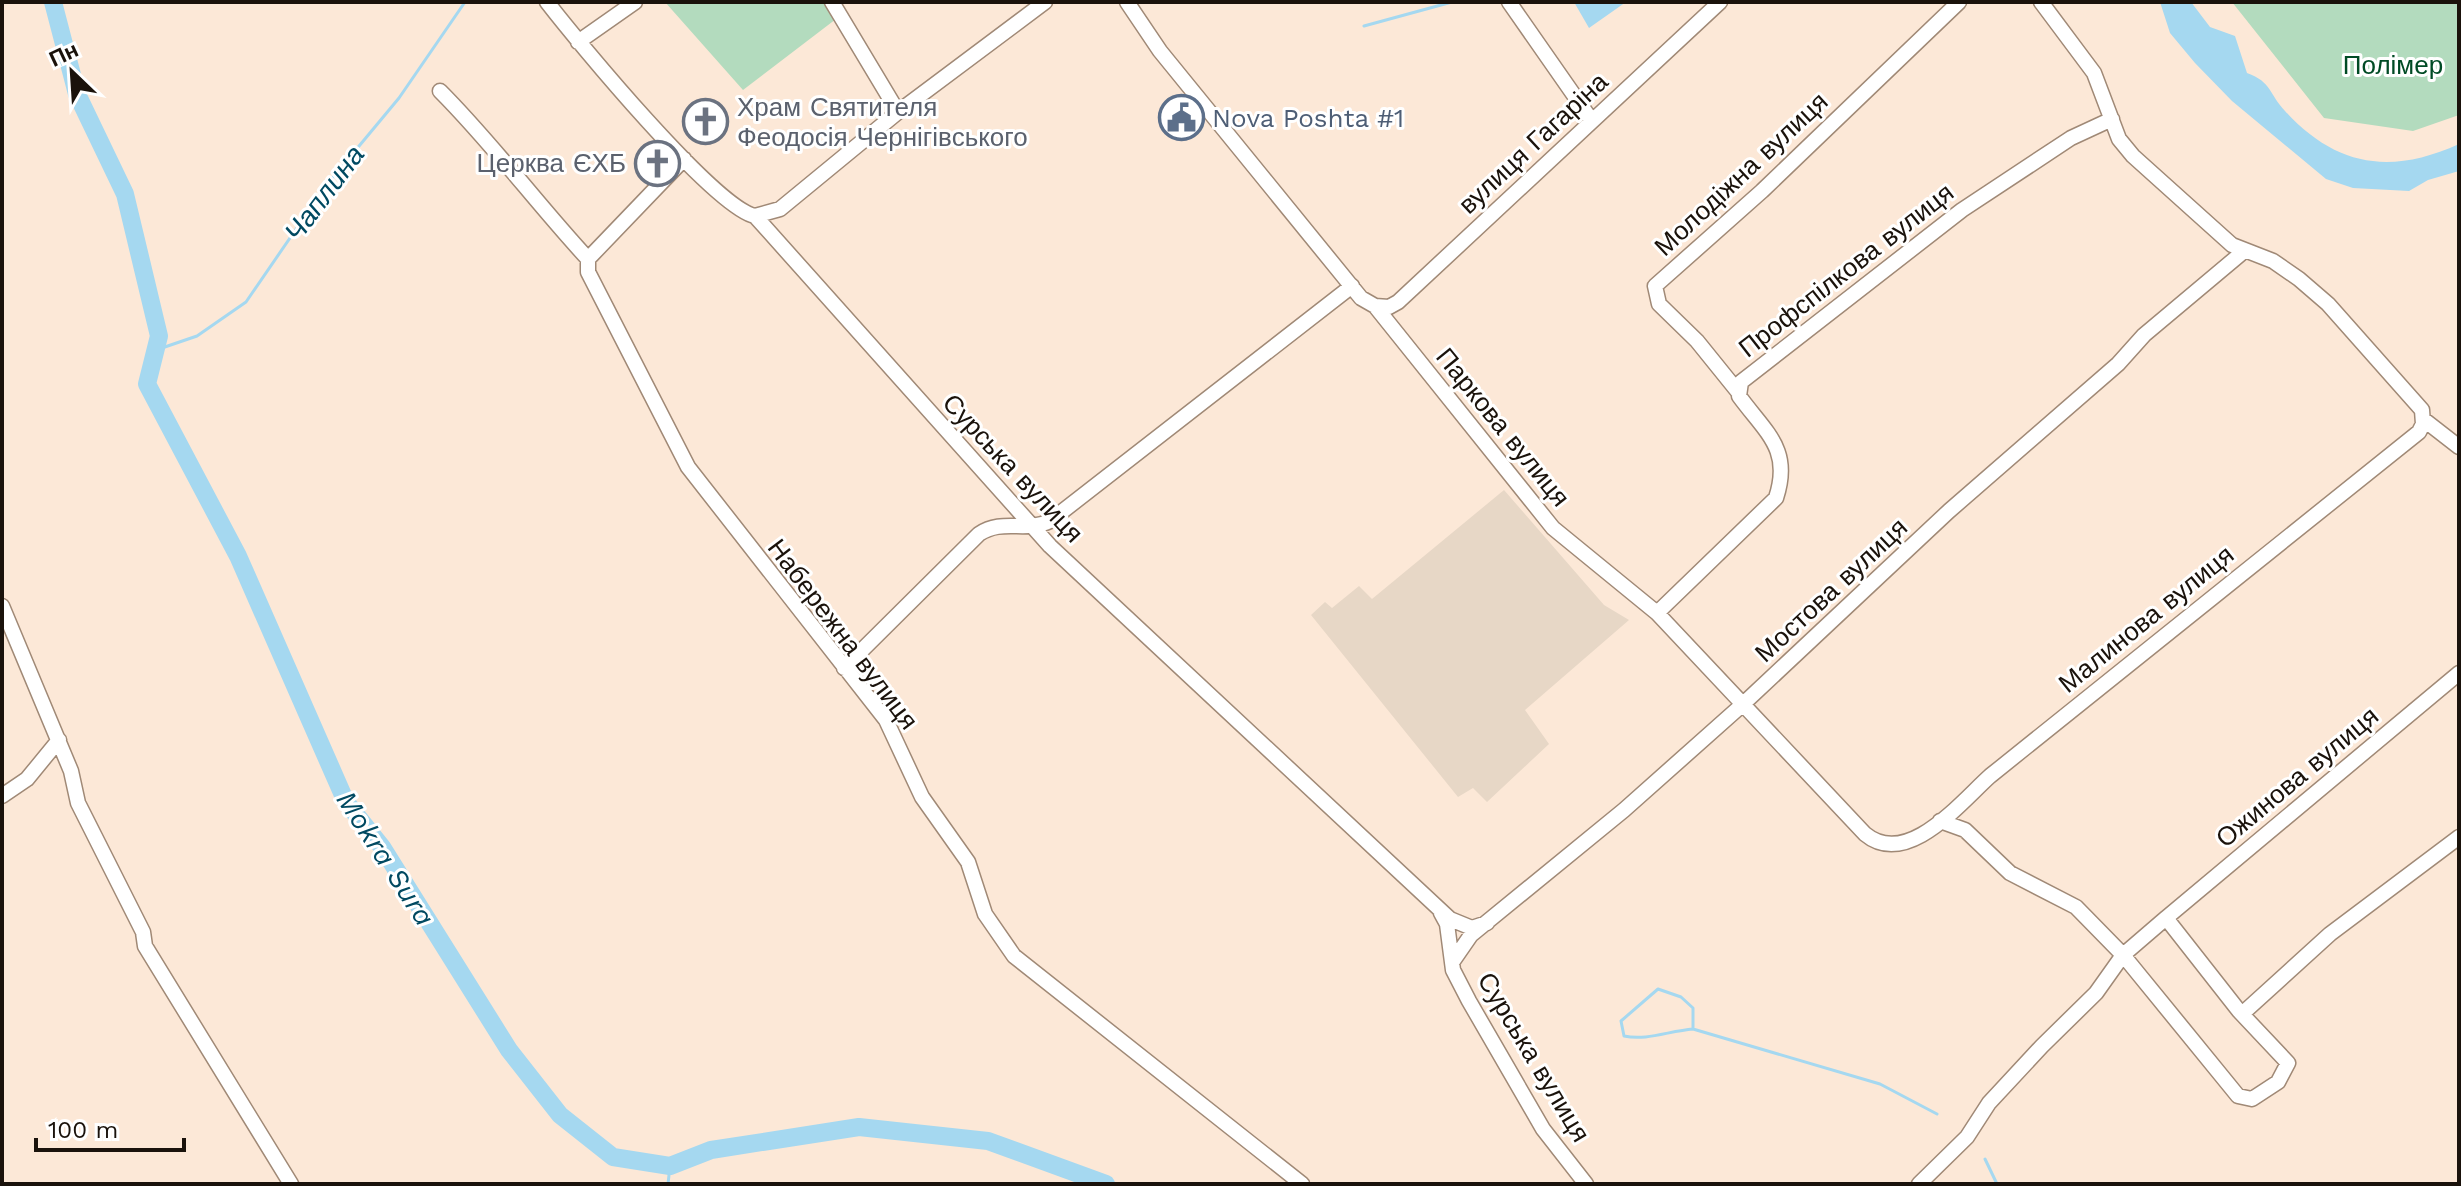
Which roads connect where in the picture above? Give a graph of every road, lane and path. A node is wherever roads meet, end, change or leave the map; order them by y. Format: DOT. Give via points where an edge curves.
graph roads {
  1 [pos="547,2"];
  2 [pos="635,2"];
  3 [pos="832,2"];
  4 [pos="1045,2"];
  5 [pos="1127,2"];
  6 [pos="1509,2"];
  7 [pos="1720,2"];
  8 [pos="1959,2"];
  9 [pos="2041,2"];
  10 [pos="578,42"];
  11 [pos="440,91"];
  12 [pos="898,112"];
  13 [pos="2112,119"];
  14 [pos="1592,121"];
  15 [pos="684,159"];
  16 [pos="755,216"];
  17 [pos="2243,252"];
  18 [pos="588,259"];
  19 [pos="1352,286"];
  20 [pos="1375,306"];
  21 [pos="1739,393"];
  22 [pos="2423,414"];
  23 [pos="2459,447"];
  24 [pos="1034,527"];
  25 [pos="2,606"];
  26 [pos="1657,613"];
  27 [pos="844,668"];
  28 [pos="2459,673"];
  29 [pos="1742,705"];
  30 [pos="59,740"];
  31 [pos="2,796"];
  32 [pos="1940,821"];
  33 [pos="2459,837"];
  34 [pos="1882,845"];
  35 [pos="1437,906"];
  36 [pos="2166,918"];
  37 [pos="1487,923"];
  38 [pos="2123,955"];
  39 [pos="1453,961"];
  40 [pos="2242,1014"];
  41 [pos="291,1184"];
  42 [pos="1302,1184"];
  43 [pos="1586,1184"];
  44 [pos="1919,1184"];
  1 -- 10 [label="street, Сурська вулиця"];
  2 -- 10 [label="street"];
  3 -- 12 [label="street"];
  4 -- 12 [label="street"];
  5 -- 19 [label="street, Паркова вулиця" via="1160,51"];
  6 -- 14 [label="street"];
  7 -- 14 [label="street, вулиця Гагаріна"];
  8 -- 21 [label="street, Молодіжна вулиця" via="1655,286 1659,304"];
  9 -- 13 [label="street" via="2094,73"];
  10 -- 15 [label="street, Сурська вулиця"];
  11 -- 18 [label="street, Набережна вулиця"];
  12 -- 16 [label="street" via="780,209"];
  13 -- 17 [label="street" via="2133,156"];
  13 -- 21 [label="street, Профспілкова вулиця" via="2071,138 1962,210 1744,379"];
  14 -- 20 [label="street, вулиця Гагаріна" via="1398,302"];
  15 -- 16 [label="street, Сурська вулиця" via="735,209"];
  15 -- 18 [label="street"];
  16 -- 24 [label="street, Сурська вулиця"];
  17 -- 22 [label="street" via="2273,261 2328,304"];
  17 -- 29 [label="street, Мостова вулиця" via="1949,511"];
  18 -- 27 [label="street, Набережна вулиця" via="588,272 688,467"];
  19 -- 20 [label="street, Паркова вулиця"];
  19 -- 24 [label="street" via="1050,521"];
  20 -- 26 [label="street, Паркова вулиця" via="1553,528"];
  21 -- 26 [label="street, Профспілкова вулиця" via="1782,460 1776,498"];
  22 -- 23 [label="street"];
  22 -- 32 [label="street, Малинова вулиця" via="2419,432"];
  24 -- 27 [label="street" via="998,525 979,534"];
  24 -- 35 [label="street, Сурська вулиця"];
  25 -- 30 [label="street"];
  26 -- 29 [label="street, Паркова вулиця"];
  27 -- 42 [label="street, Набережна вулиця" via="886,720 922,797 968,862 985,914 1014,956"];
  28 -- 36 [label="street, Ожинова вулиця"];
  29 -- 34 [label="street, Паркова вулиця" via="1865,834"];
  29 -- 37 [label="street, Мостова вулиця"];
  30 -- 31 [label="street" via="27,779"];
  30 -- 41 [label="street" via="78,803 143,932 145,946"];
  32 -- 34 [label="street, Малинова вулиця" via="1906,843"];
  32 -- 38 [label="street" via="1965,830 2010,873 2076,907"];
  33 -- 40 [label="street" via="2330,934"];
  35 -- 37 [label="street, Сурська вулиця" via="1464,927"];
  35 -- 39 [label="street, Сурська вулиця" via="1447,924"];
  36 -- 38 [label="street, Ожинова вулиця"];
  36 -- 40 [label="street"];
  37 -- 39 [label="street, Мостова вулиця" via="1462,944"];
  38 -- 40 [label="street" via="2238,1096 2252,1099 2278,1082 2288,1063"];
  38 -- 44 [label="street" via="2096,993"];
  39 -- 43 [label="street, Сурська вулиця" via="1469,1001 1535,1116"];
}
